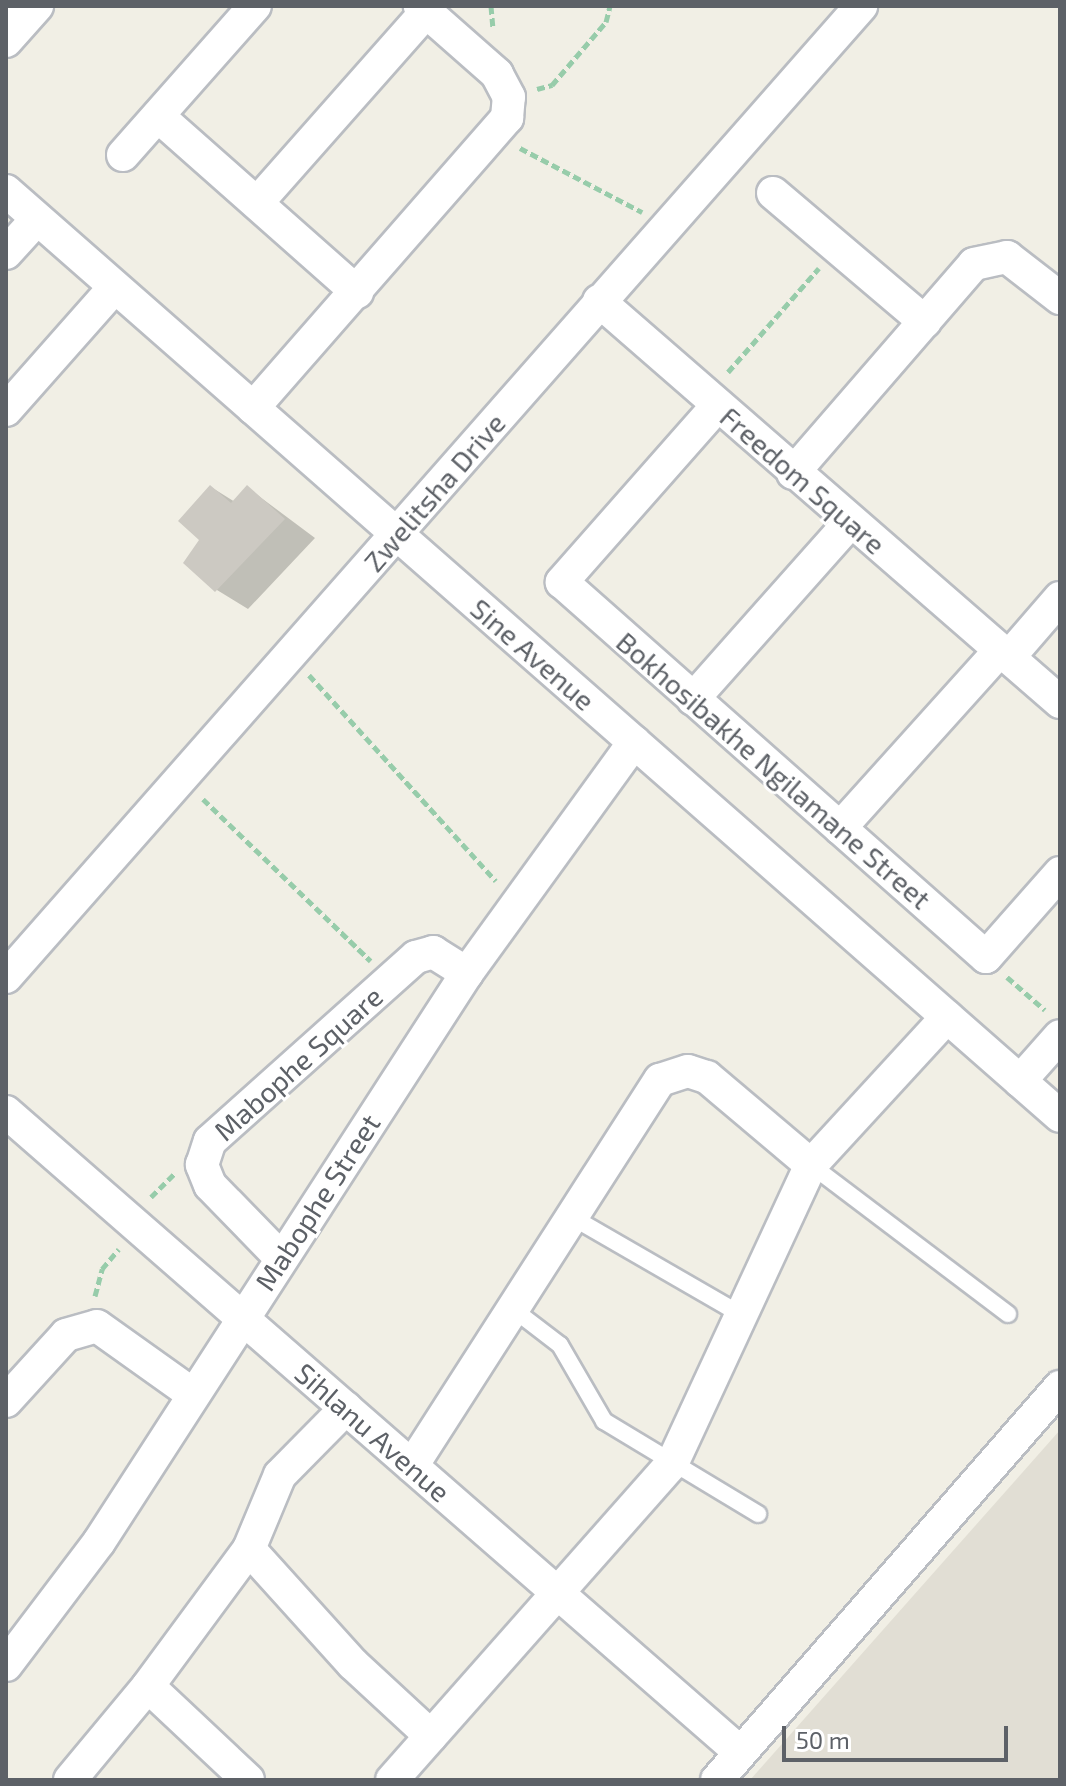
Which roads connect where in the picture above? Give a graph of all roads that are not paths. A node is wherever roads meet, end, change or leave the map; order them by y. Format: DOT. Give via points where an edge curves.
graph roads {
  1 [pos="255,6"];
  2 [pos="861,6"];
  3 [pos="423,9"];
  4 [pos="158,116"];
  5 [pos="123,155"];
  6 [pos="6,191"];
  7 [pos="773,193"];
  8 [pos="257,203"];
  9 [pos="37,219"];
  10 [pos="6,253"];
  11 [pos="115,287"];
  12 [pos="357,292"];
  13 [pos="1060,298"];
  14 [pos="599,301"];
  15 [pos="925,322"];
  16 [pos="711,402"];
  17 [pos="253,408"];
  18 [pos="6,410"];
  19 [pos="793,473"];
  20 [pos="850,522"];
  21 [pos="398,535"];
  22 [pos="1060,598"];
  23 [pos="1005,653"];
  24 [pos="693,699"];
  25 [pos="1060,702"];
  26 [pos="634,742"];
  27 [pos="840,828"];
  28 [pos="1060,873"];
  29 [pos="467,973"];
  30 [pos="6,977"];
  31 [pos="947,1017"];
  32 [pos="1055,1025"];
  33 [pos="1020,1081"];
  34 [pos="6,1112"];
  35 [pos="1060,1116"];
  36 [pos="811,1165"];
  37 [pos="572,1217"];
  38 [pos="280,1257"];
  39 [pos="513,1309"];
  40 [pos="1008,1314"];
  41 [pos="742,1315"];
  42 [pos="242,1318"];
  43 [pos="1060,1387"];
  44 [pos="191,1393"];
  45 [pos="6,1401"];
  46 [pos="346,1408"];
  47 [pos="672,1464"];
  48 [pos="412,1466"];
  49 [pos="758,1514"];
  50 [pos="249,1549"];
  51 [pos="557,1593"];
  52 [pos="6,1665"];
  53 [pos="148,1686"];
  54 [pos="431,1736"];
  55 [pos="740,1752"];
  56 [pos="70,1780"];
  57 [pos="248,1780"];
  58 [pos="392,1780"];
  59 [pos="717,1780"];
  1 -- 4 [label="street"];
  2 -- 14 [label="street, Zwelitsha Drive"];
  3 -- 8 [label="street"];
  3 -- 12 [label="street" via="497,74 509,97 495,136"];
  4 -- 5 [label="street"];
  4 -- 8 [label="street"];
  6 -- 9 [label="street, Sine Avenue"];
  7 -- 15 [label="street"];
  8 -- 12 [label="street"];
  9 -- 10 [label="street"];
  9 -- 11 [label="street, Sine Avenue"];
  11 -- 17 [label="street, Sine Avenue"];
  11 -- 18 [label="street"];
  12 -- 17 [label="street"];
  13 -- 15 [label="street" via="1007,257 985,257"];
  14 -- 16 [label="street, Freedom Square"];
  14 -- 21 [label="street, Zwelitsha Drive"];
  15 -- 19 [label="street"];
  16 -- 19 [label="street, Freedom Square"];
  16 -- 24 [label="street, Bokhosibakhe Ngilamane Street" via="562,582"];
  17 -- 21 [label="street, Sine Avenue"];
  19 -- 20 [label="street, Freedom Square"];
  20 -- 23 [label="street, Freedom Square"];
  20 -- 24 [label="street"];
  21 -- 26 [label="street, Sine Avenue"];
  21 -- 30 [label="street, Zwelitsha Drive"];
  22 -- 23 [label="street"];
  23 -- 25 [label="street, Freedom Square"];
  23 -- 27 [label="street"];
  24 -- 27 [label="street, Bokhosibakhe Ngilamane Street"];
  26 -- 29 [label="street, Mabophe Street"];
  26 -- 31 [label="street, Sine Avenue"];
  27 -- 28 [label="street, Bokhosibakhe Ngilamane Street" via="986,957"];
  29 -- 38 [label="street, Mabophe Street"];
  29 -- 38 [label="street, Mabophe Square" via="433,952 391,979 258,1091 203,1156 204,1173 223,1203"];
  31 -- 33 [label="street, Sine Avenue"];
  31 -- 36 [label="street"];
  32 -- 33 [label="street"];
  33 -- 35 [label="street, Sine Avenue"];
  34 -- 42 [label="street, Sihlanu Avenue"];
  36 -- 37 [label="street" via="707,1077 678,1072 654,1088"];
  36 -- 40 [label="lane"];
  36 -- 41 [label="street"];
  37 -- 39 [label="street"];
  37 -- 41 [label="lane"];
  38 -- 42 [label="street, Mabophe Street"];
  39 -- 47 [label="lane" via="560,1345 604,1421"];
  39 -- 48 [label="street"];
  41 -- 47 [label="street"];
  42 -- 44 [label="street, Mabophe Street"];
  42 -- 46 [label="street, Sihlanu Avenue"];
  43 -- 55 [label="street"];
  44 -- 45 [label="street" via="108,1329 87,1327 58,1341"];
  44 -- 52 [label="street, Mabophe Street" via="99,1542"];
  46 -- 48 [label="street, Sihlanu Avenue"];
  46 -- 50 [label="street" via="280,1475"];
  47 -- 49 [label="lane"];
  47 -- 51 [label="street"];
  48 -- 51 [label="street, Sihlanu Avenue"];
  50 -- 53 [label="street"];
  50 -- 54 [label="street" via="343,1654"];
  51 -- 54 [label="street"];
  51 -- 55 [label="street, Sihlanu Avenue"];
  53 -- 56 [label="street"];
  53 -- 57 [label="street"];
  54 -- 58 [label="street"];
  55 -- 59 [label="street"];
}
